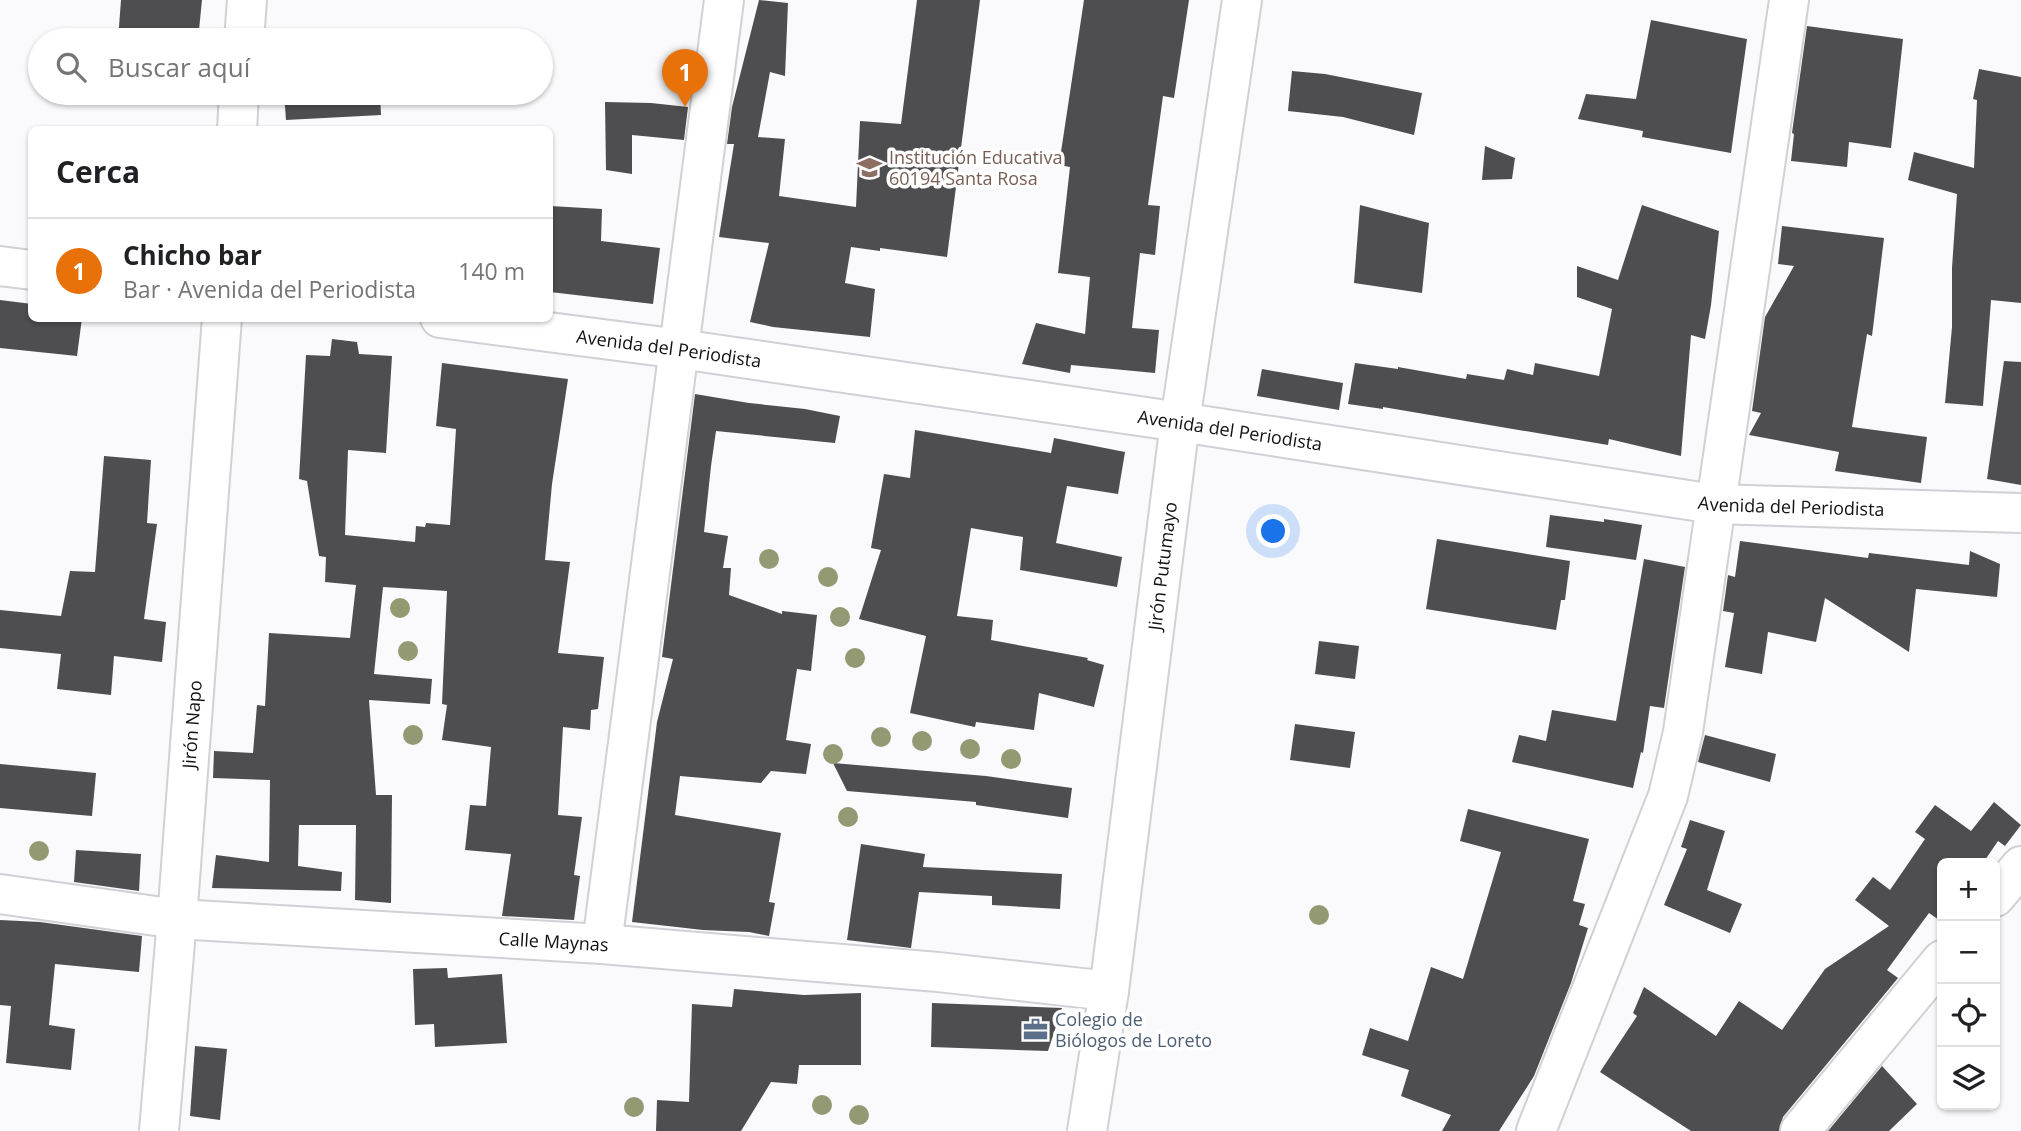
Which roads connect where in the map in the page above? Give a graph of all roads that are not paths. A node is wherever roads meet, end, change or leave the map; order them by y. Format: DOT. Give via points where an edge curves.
graph roads {
  1 [pos="247,0"];
  2 [pos="724,0"];
  3 [pos="1242,0"];
  4 [pos="1789,0"];
  5 [pos="245,28"];
  6 [pos="239,105"];
  7 [pos="237,126"];
  8 [pos="0,266"];
  9 [pos="28,270"];
  10 [pos="222,322"];
  11 [pos="471,322"];
  12 [pos="680,349"];
  13 [pos="1180,422"];
  14 [pos="1714,505"];
  15 [pos="2021,513"];
  16 [pos="2021,866"];
  17 [pos="2000,891"];
  18 [pos="0,894"];
  19 [pos="177,919"];
  20 [pos="602,944"];
  21 [pos="1937,966"];
  22 [pos="1109,991"];
  23 [pos="159,1131"];
  24 [pos="1087,1131"];
  25 [pos="1536,1131"];
  26 [pos="1800,1131"];
  1 -- 5 [label="street"];
  2 -- 12 [label="street"];
  3 -- 13 [label="street, Jirón Putumayo"];
  4 -- 14 [label="street"];
  6 -- 7 [label="street"];
  8 -- 9 [label="street"];
  10 -- 19 [label="street, Jirón Napo"];
  11 -- 12 [label="street, Avenida del Periodista"];
  12 -- 13 [label="street, Avenida del Periodista"];
  12 -- 20 [label="street"];
  13 -- 14 [label="street, Avenida del Periodista"];
  13 -- 22 [label="street, Jirón Putumayo"];
  14 -- 15 [label="street, Avenida del Periodista"];
  14 -- 25 [label="street" via="1683,732 1668,796"];
  16 -- 17 [label="street"];
  18 -- 19 [label="street, Calle Maynas"];
  19 -- 20 [label="street, Calle Maynas"];
  19 -- 23 [label="street, Jirón Napo"];
  20 -- 22 [label="street, Calle Maynas"];
  21 -- 26 [label="street"];
  22 -- 24 [label="street, Jirón Putumayo"];
}
